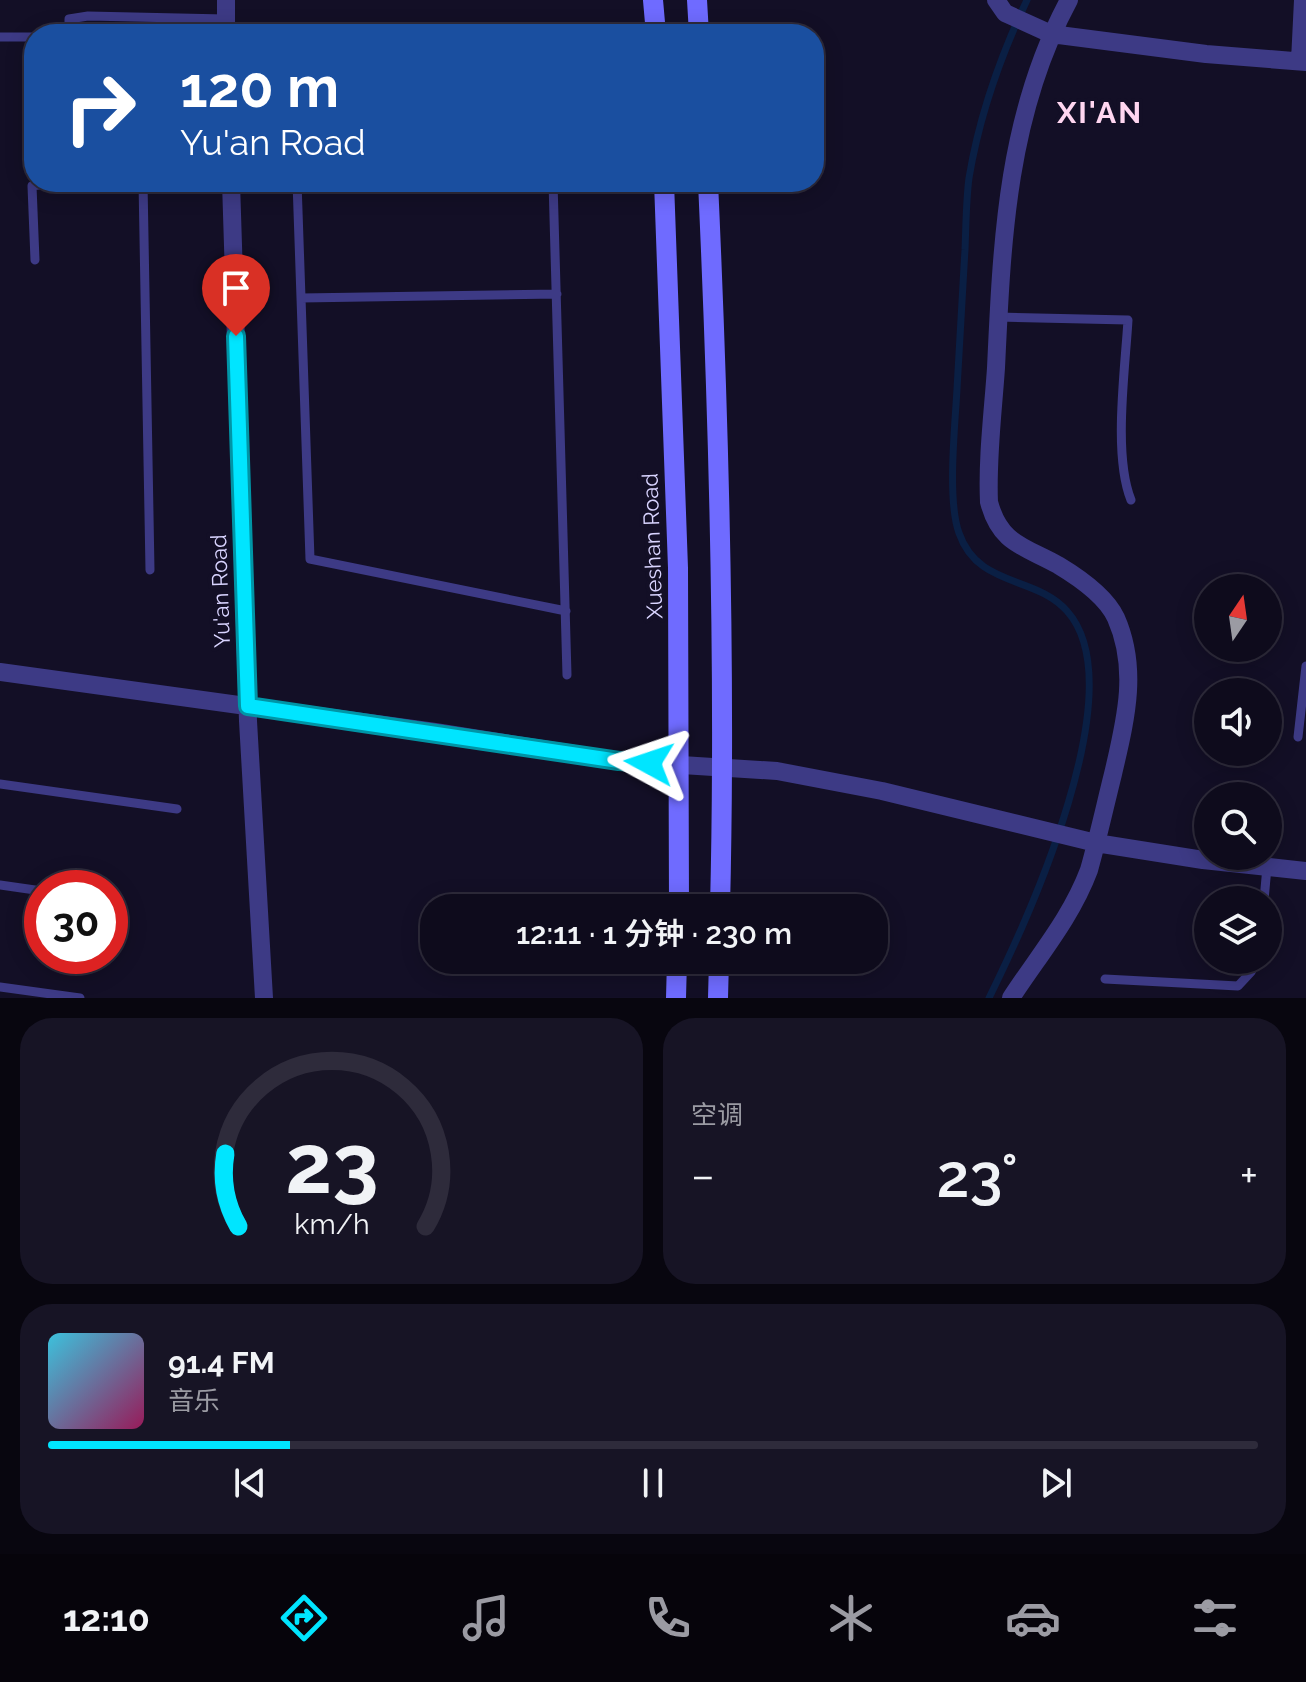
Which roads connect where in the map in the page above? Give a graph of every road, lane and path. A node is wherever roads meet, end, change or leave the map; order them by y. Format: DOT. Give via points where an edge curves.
graph roads {
  1 [pos="653,0"];
  2 [pos="697,0"];
  3 [pos="1069,0"];
  4 [pos="1303,0"];
  5 [pos="1000,7"];
  6 [pos="165,18"];
  7 [pos="226,21"];
  8 [pos="69,24"];
  9 [pos="165,24"];
  10 [pos="655,24"];
  11 [pos="698,24"];
  12 [pos="1051,34"];
  13 [pos="0,37"];
  14 [pos="24,37"];
  15 [pos="1303,62"];
  16 [pos="32,192"];
  17 [pos="143,192"];
  18 [pos="231,192"];
  19 [pos="297,192"];
  20 [pos="553,192"];
  21 [pos="664,192"];
  22 [pos="708,192"];
  23 [pos="35,260"];
  24 [pos="557,294"];
  25 [pos="301,298"];
  26 [pos="998,317"];
  27 [pos="1131,500"];
  28 [pos="150,570"];
  29 [pos="566,611"];
  30 [pos="1306,666"];
  31 [pos="0,672"];
  32 [pos="567,675"];
  33 [pos="1305,684"];
  34 [pos="248,706"];
  35 [pos="1298,737"];
  36 [pos="680,765"];
  37 [pos="721,768"];
  38 [pos="0,784"];
  39 [pos="177,809"];
  40 [pos="1096,843"];
  41 [pos="1194,857"];
  42 [pos="1282,869"];
  43 [pos="1306,871"];
  44 [pos="0,885"];
  45 [pos="24,888"];
  46 [pos="679,894"];
  47 [pos="720,894"];
  48 [pos="677,974"];
  49 [pos="719,974"];
  50 [pos="1249,974"];
  51 [pos="1105,979"];
  52 [pos="0,987"];
  53 [pos="80,998"];
  54 [pos="264,998"];
  55 [pos="676,998"];
  56 [pos="718,998"];
  57 [pos="1011,998"];
  1 -- 10 [label="main road"];
  2 -- 11 [label="main road"];
  3 -- 12 [label="street"];
  4 -- 15 [label="street"];
  5 -- 12 [label="street"];
  6 -- 7 [label="lane"];
  6 -- 8 [label="lane" via="88,16 69,19"];
  6 -- 9 [label="lane"];
  12 -- 15 [label="street"];
  12 -- 26 [label="street" via="1012,168"];
  13 -- 14 [label="lane"];
  16 -- 23 [label="lane"];
  17 -- 28 [label="lane"];
  18 -- 34 [label="street, Yu'an Road"];
  19 -- 25 [label="lane"];
  20 -- 24 [label="lane"];
  21 -- 36 [label="main road, Xueshan Road"];
  22 -- 37 [label="main road"];
  24 -- 25 [label="lane"];
  24 -- 29 [label="lane"];
  25 -- 29 [label="lane" via="310,559"];
  26 -- 27 [label="lane" via="1128,320 1121,457"];
  26 -- 40 [label="street" via="992,513 1012,542 1072,574 1103,600 1124,641 1129,707"];
  29 -- 32 [label="lane"];
  30 -- 33 [label="lane"];
  31 -- 34 [label="street"];
  33 -- 35 [label="lane"];
  34 -- 36 [label="street" via="619,761"];
  34 -- 54 [label="street, Yu'an Road"];
  36 -- 37 [label="street"];
  36 -- 46 [label="main road, Xueshan Road"];
  37 -- 40 [label="street" via="777,771 882,791"];
  37 -- 47 [label="main road"];
  38 -- 39 [label="lane"];
  40 -- 41 [label="street"];
  40 -- 57 [label="street" via="1080,895"];
  42 -- 43 [label="street"];
  44 -- 45 [label="lane"];
  48 -- 55 [label="main road"];
  49 -- 56 [label="main road"];
  50 -- 51 [label="lane" via="1238,986"];
  52 -- 53 [label="lane"];
}
